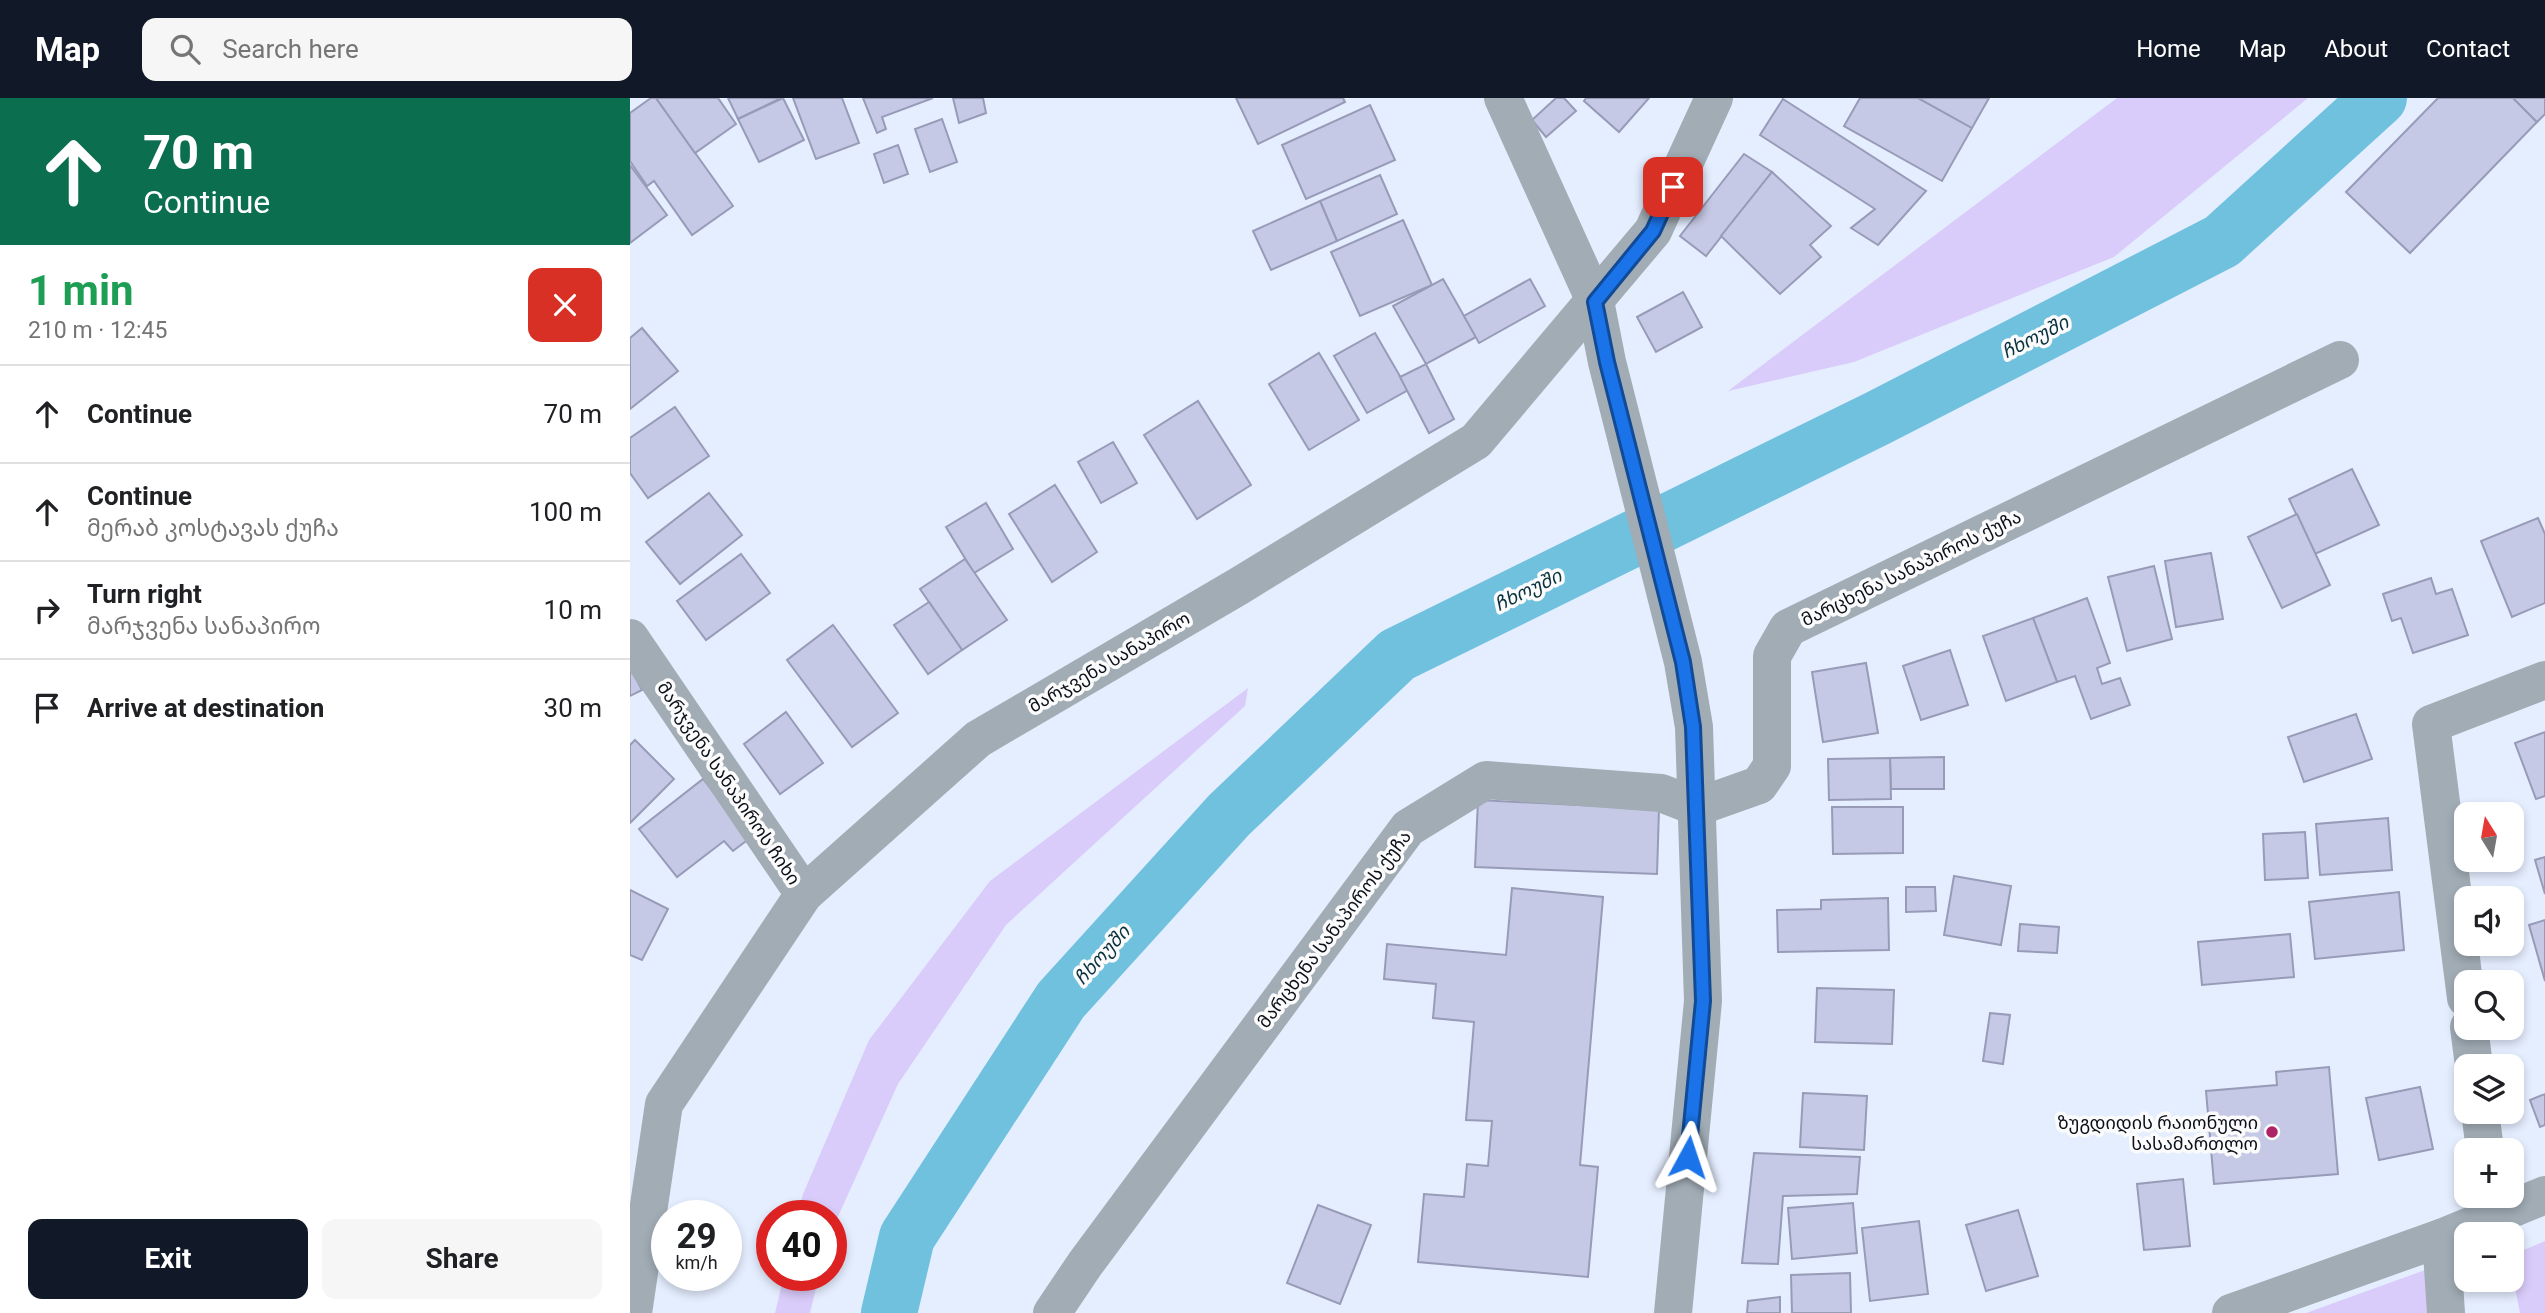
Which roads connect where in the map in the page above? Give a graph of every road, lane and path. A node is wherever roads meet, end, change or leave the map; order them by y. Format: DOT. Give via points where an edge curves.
graph roads {
  1 [pos="1503,98"];
  2 [pos="1714,98"];
  3 [pos="1595,302"];
  4 [pos="2340,360"];
  5 [pos="630,638"];
  6 [pos="2545,680"];
  7 [pos="1697,807"];
  8 [pos="804,894"];
  9 [pos="2462,970"];
  10 [pos="2545,1195"];
  11 [pos="2524,1199"];
  12 [pos="2487,1208"];
  13 [pos="2441,1238"];
  14 [pos="633,1313"];
  15 [pos="1052,1313"];
  16 [pos="1674,1313"];
  17 [pos="2231,1313"];
  18 [pos="2446,1313"];
  1 -- 3 [label="street"];
  2 -- 3 [label="street, მარჯვენა სანაპირო" via="1653,231"];
  3 -- 7 [label="street" via="1683,662 1693,727"];
  3 -- 8 [label="street, მარჯვენა სანაპირო" via="1476,441 978,739"];
  4 -- 7 [label="street, მარცხენა სანაპიროს ქუჩა" via="1788,628 1772,656 1772,766 1759,785"];
  5 -- 8 [label="street, მარჯვენა სანაპიროს ჩიხი"];
  6 -- 9 [label="street" via="2431,724"];
  7 -- 15 [label="street, მარცხენა სანაპიროს ქუჩა" via="1661,793 1486,780 1408,828"];
  7 -- 16 [label="street" via="1703,1001"];
  8 -- 14 [label="street, მარჯვენა სანაპირო" via="664,1104"];
  10 -- 11 [label="street"];
  12 -- 13 [label="street"];
  13 -- 17 [label="street"];
  13 -- 18 [label="street"];
}
